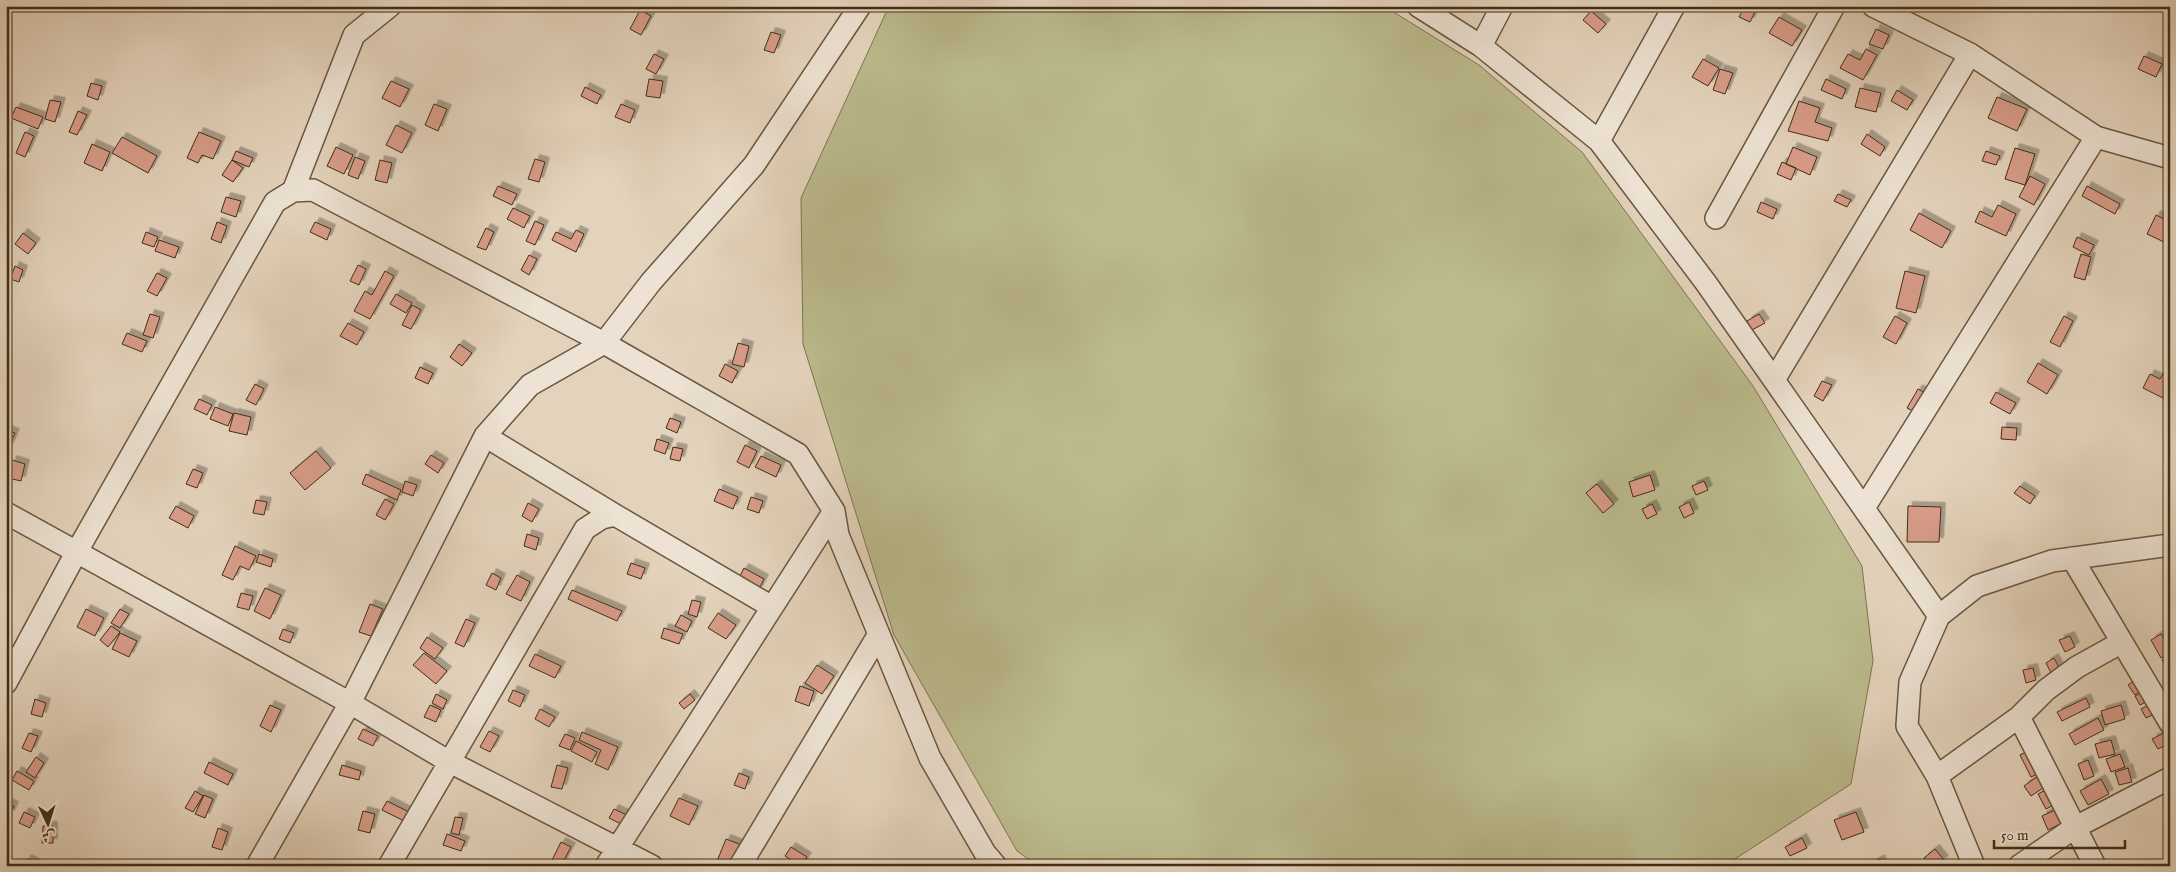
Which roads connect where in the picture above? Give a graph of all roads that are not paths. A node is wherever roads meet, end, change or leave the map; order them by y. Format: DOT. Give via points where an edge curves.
graph roads {
  1 [pos="390,6"];
  2 [pos="860,6"];
  3 [pos="1418,6"];
  4 [pos="1502,6"];
  5 [pos="1674,6"];
  6 [pos="1834,6"];
  7 [pos="1873,6"];
  8 [pos="1481,46"];
  9 [pos="1970,54"];
  10 [pos="2096,137"];
  11 [pos="1599,141"];
  12 [pos="2170,158"];
  13 [pos="293,191"];
  14 [pos="1716,218"];
  15 [pos="604,343"];
  16 [pos="1774,380"];
  17 [pos="485,436"];
  18 [pos="1864,508"];
  19 [pos="834,511"];
  20 [pos="6,513"];
  21 [pos="615,515"];
  22 [pos="2170,545"];
  23 [pos="76,552"];
  24 [pos="2072,558"];
  25 [pos="772,607"];
  26 [pos="1939,616"];
  27 [pos="879,634"];
  28 [pos="2122,642"];
  29 [pos="6,683"];
  30 [pos="350,703"];
  31 [pos="2019,717"];
  32 [pos="2170,723"];
  33 [pos="448,762"];
  34 [pos="1937,776"];
  35 [pos="2170,778"];
  36 [pos="2074,828"];
  37 [pos="616,847"];
  38 [pos="257,866"];
  39 [pos="389,866"];
  40 [pos="606,866"];
  41 [pos="652,866"];
  42 [pos="740,866"];
  43 [pos="996,866"];
  44 [pos="1974,866"];
  45 [pos="2019,866"];
  46 [pos="2095,866"];
  1 -- 13 [label="street" via="354,35"];
  2 -- 15 [label="street" via="754,165 651,282"];
  3 -- 8 [label="street"];
  4 -- 8 [label="street"];
  5 -- 11 [label="street"];
  6 -- 14 [label="street"];
  7 -- 9 [label="street"];
  8 -- 11 [label="street"];
  9 -- 10 [label="street"];
  9 -- 16 [label="street"];
  10 -- 12 [label="street"];
  10 -- 18 [label="street"];
  11 -- 16 [label="street"];
  13 -- 15 [label="street" via="313,190"];
  13 -- 23 [label="street" via="275,202"];
  15 -- 17 [label="street" via="530,385"];
  15 -- 19 [label="street" via="798,454"];
  16 -- 18 [label="street"];
  17 -- 21 [label="street"];
  17 -- 30 [label="street"];
  18 -- 26 [label="street"];
  19 -- 25 [label="street"];
  19 -- 27 [label="street" via="838,534"];
  20 -- 23 [label="street"];
  21 -- 25 [label="street"];
  21 -- 33 [label="street" via="602,518 585,529"];
  22 -- 24 [label="street"];
  23 -- 29 [label="street"];
  23 -- 30 [label="street"];
  24 -- 26 [label="street" via="2052,561 1977,586"];
  24 -- 28 [label="street"];
  25 -- 37 [label="street"];
  26 -- 34 [label="street" via="1910,682 1907,726"];
  27 -- 42 [label="street"];
  27 -- 43 [label="street" via="930,758 985,854"];
  28 -- 31 [label="street" via="2076,667"];
  28 -- 32 [label="street"];
  30 -- 33 [label="street"];
  30 -- 38 [label="street"];
  31 -- 34 [label="street"];
  31 -- 36 [label="street"];
  33 -- 37 [label="street"];
  33 -- 39 [label="street"];
  34 -- 44 [label="street"];
  35 -- 36 [label="street"];
  36 -- 45 [label="street"];
  36 -- 46 [label="street"];
  37 -- 40 [label="street"];
  37 -- 41 [label="street"];
}
